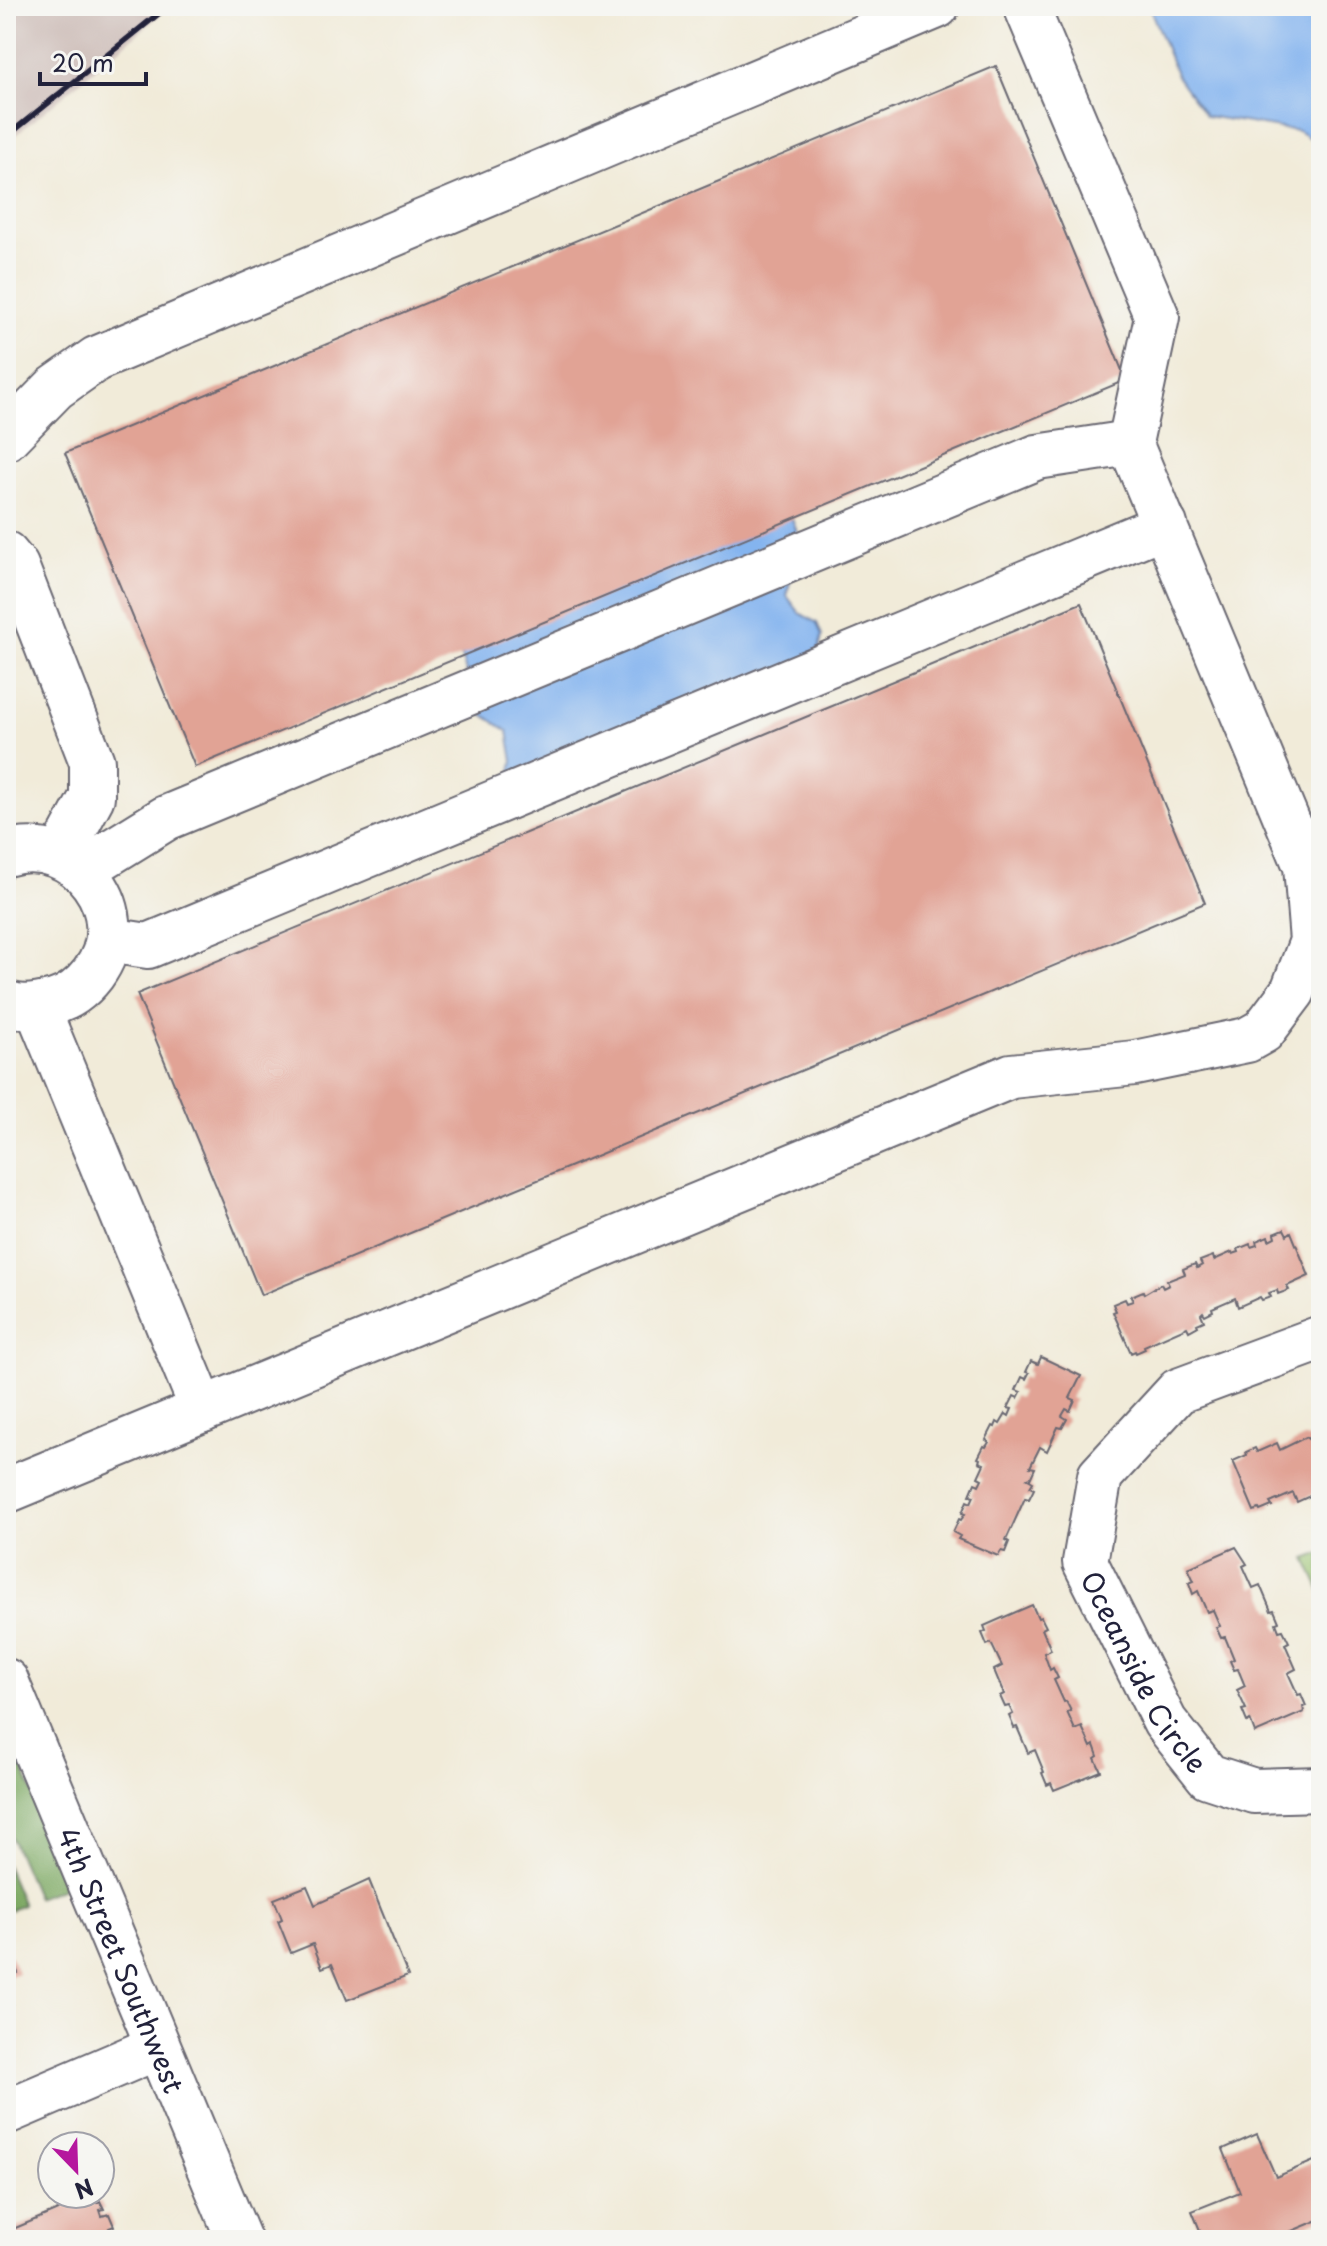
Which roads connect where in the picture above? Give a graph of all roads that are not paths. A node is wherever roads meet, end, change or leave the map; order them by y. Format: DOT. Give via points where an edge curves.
graph roads {
  1 [pos="937,6"];
  2 [pos="1026,6"];
  3 [pos="6,438"];
  4 [pos="1130,443"];
  5 [pos="1165,525"];
  6 [pos="6,554"];
  7 [pos="6,854"];
  8 [pos="71,863"];
  9 [pos="108,940"];
  10 [pos="22,1005"];
  11 [pos="1321,1338"];
  12 [pos="203,1410"];
  13 [pos="6,1491"];
  14 [pos="6,1681"];
  15 [pos="1321,1789"];
  16 [pos="158,2047"];
  17 [pos="6,2112"];
  18 [pos="239,2240"];
  1 -- 3 [label="street" via="96,359 55,388"];
  2 -- 4 [label="street" via="1157,317"];
  4 -- 5 [label="street"];
  4 -- 8 [label="street" via="1037,457 166,818"];
  5 -- 9 [label="street" via="148,946"];
  5 -- 12 [label="street" via="1306,866 1312,941 1293,991 1263,1031 1247,1040 1135,1063 1011,1076"];
  6 -- 8 [label="street" via="16,566 92,762 92,797"];
  7 -- 8 [label="street" via="35,850"];
  8 -- 9 [label="street" via="98,890 107,914"];
  9 -- 10 [label="street" via="100,964 84,985 63,1000"];
  10 -- 12 [label="street"];
  11 -- 15 [label="street, Oceanside Circle" via="1178,1391 1100,1476 1085,1562 1165,1722 1208,1776 1254,1791"];
  12 -- 13 [label="street"];
  14 -- 16 [label="street, 4th Street Southwest"];
  16 -- 17 [label="street"];
  16 -- 18 [label="street, 4th Street Southwest"];
}
